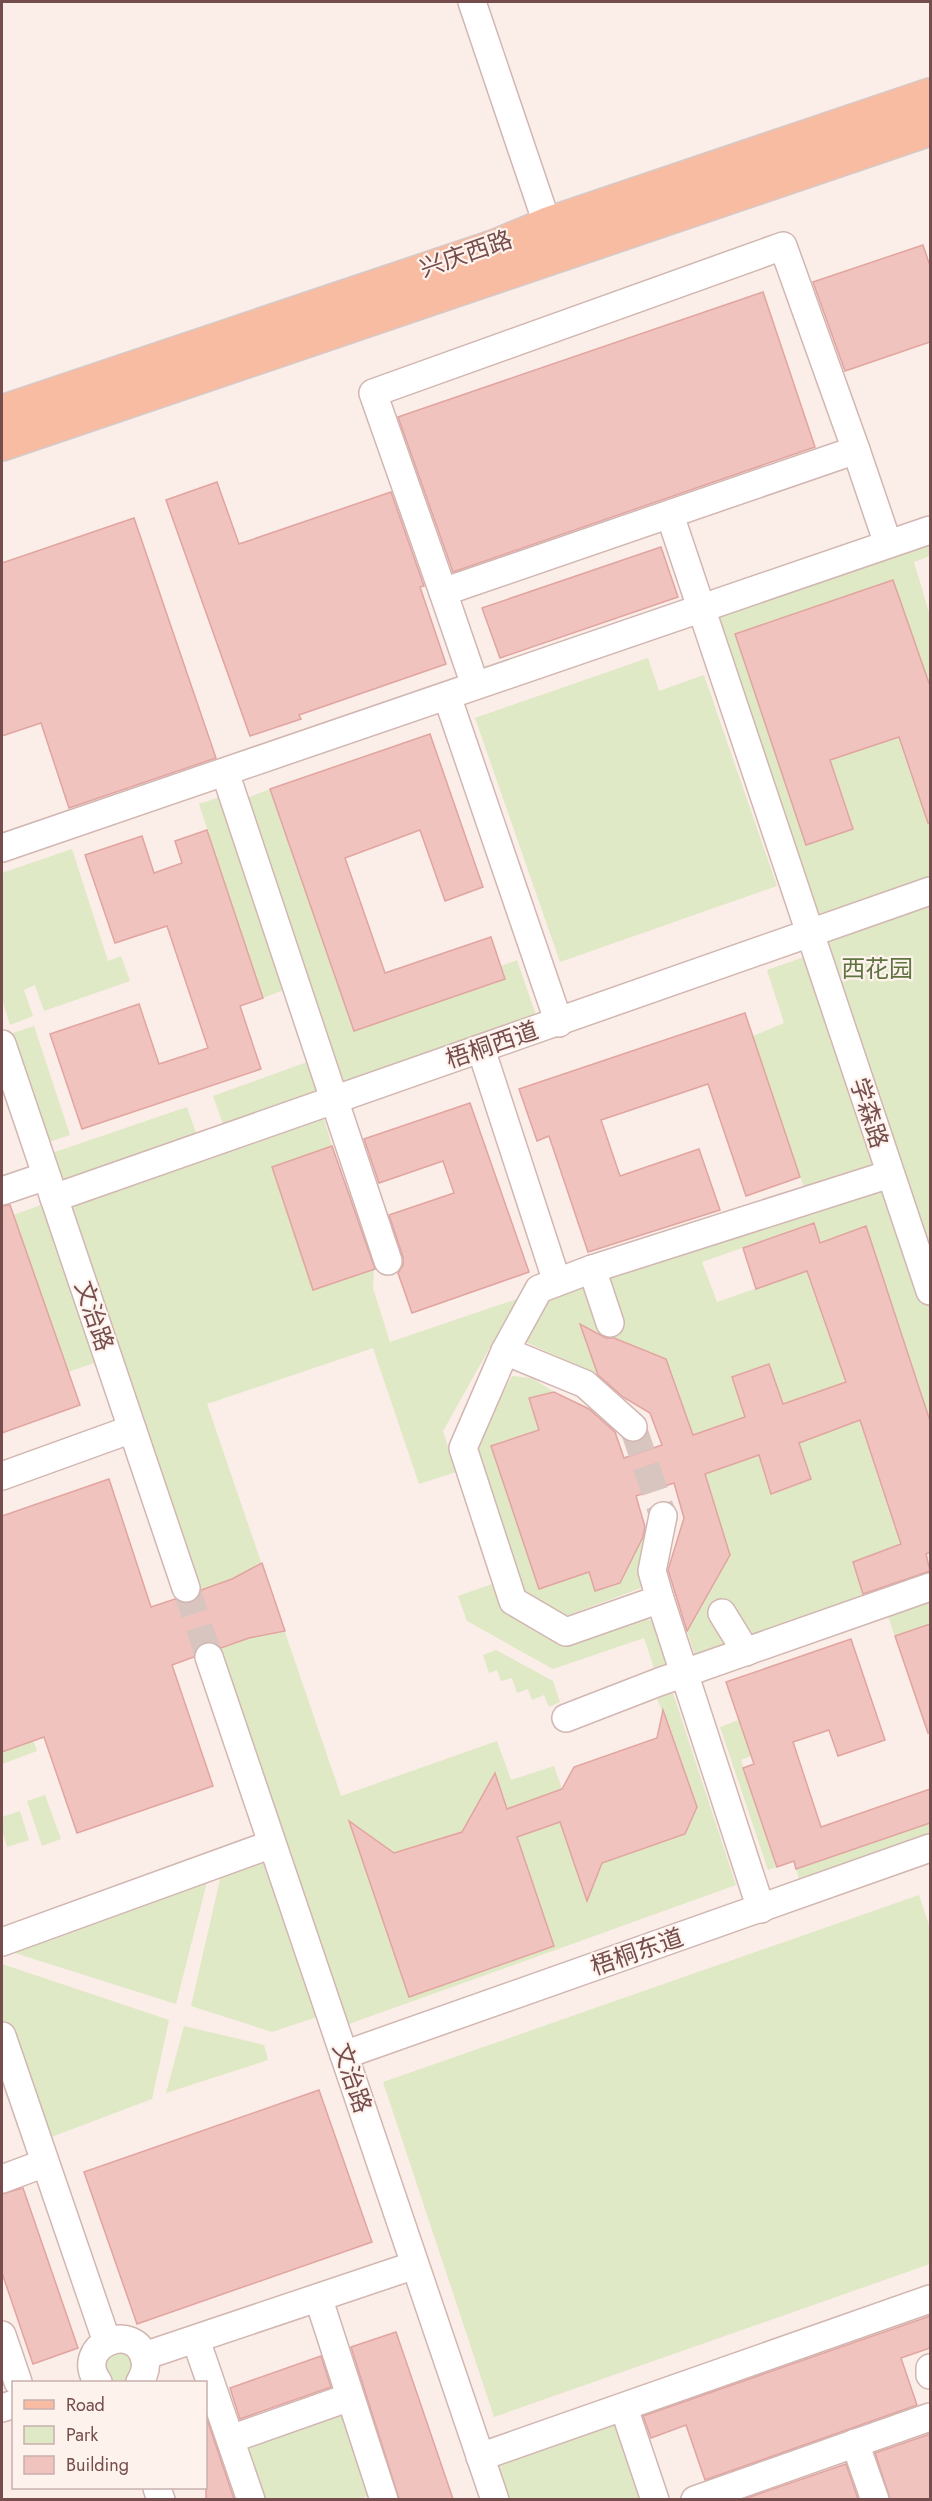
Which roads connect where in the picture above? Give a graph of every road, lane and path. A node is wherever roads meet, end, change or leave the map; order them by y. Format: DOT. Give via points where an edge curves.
graph roads {
  1 [pos="472,2"];
  2 [pos="930,95"];
  3 [pos="930,129"];
  4 [pos="548,224"];
  5 [pos="558,257"];
  6 [pos="2,412"];
  7 [pos="2,444"];
  8 [pos="856,450"];
  9 [pos="670,515"];
  10 [pos="930,530"];
  11 [pos="888,544"];
  12 [pos="442,592"];
  13 [pos="701,609"];
  14 [pos="475,685"];
  15 [pos="447,696"];
  16 [pos="225,772"];
  17 [pos="2,848"];
  18 [pos="930,891"];
  19 [pos="811,934"];
  20 [pos="559,1023"];
  21 [pos="2,1044"];
  22 [pos="481,1049"];
  23 [pos="335,1100"];
  24 [pos="890,1174"];
  25 [pos="50,1187"];
  26 [pos="2,1191"];
  27 [pos="388,1261"];
  28 [pos="592,1269"];
  29 [pos="557,1282"];
  30 [pos="930,1291"];
  31 [pos="610,1323"];
  32 [pos="505,1351"];
  33 [pos="129,1421"];
  34 [pos="633,1427"];
  35 [pos="2,1458"];
  36 [pos="2,1476"];
  37 [pos="663,1516"];
  38 [pos="930,1587"];
  39 [pos="186,1588"];
  40 [pos="660,1599"];
  41 [pos="722,1613"];
  42 [pos="746,1652"];
  43 [pos="209,1657"];
  44 [pos="685,1673"];
  45 [pos="566,1718"];
  46 [pos="271,1839"];
  47 [pos="930,1848"];
  48 [pos="761,1909"];
  49 [pos="2,1929"];
  50 [pos="2,1942"];
  51 [pos="2,2036"];
  52 [pos="344,2055"];
  53 [pos="45,2163"];
  54 [pos="2,2179"];
  55 [pos="415,2265"];
  56 [pos="930,2299"];
  57 [pos="319,2300"];
  58 [pos="2,2335"];
  59 [pos="196,2340"];
  60 [pos="107,2342"];
  61 [pos="930,2368"];
  62 [pos="142,2369"];
  63 [pos="930,2375"];
  64 [pos="88,2380"];
  65 [pos="18,2381"];
  66 [pos="350,2397"];
  67 [pos="624,2408"];
  68 [pos="930,2417"];
  69 [pos="231,2439"];
  70 [pos="855,2443"];
  71 [pos="480,2457"];
  72 [pos="375,2497"];
  73 [pos="251,2499"];
  74 [pos="495,2499"];
  75 [pos="655,2499"];
  76 [pos="695,2499"];
  77 [pos="875,2499"];
  1 -- 4 [label="street"];
  2 -- 4 [label="main road, 兴庆西路"];
  3 -- 5 [label="main road, 兴庆西路"];
  4 -- 5 [label="street"];
  4 -- 6 [label="main road, 兴庆西路" via="496,246"];
  5 -- 7 [label="main road, 兴庆西路"];
  8 -- 9 [label="street"];
  8 -- 11 [label="street"];
  8 -- 12 [label="street" via="783,246 373,393"];
  9 -- 12 [label="street"];
  9 -- 13 [label="street, 学森路"];
  10 -- 11 [label="street"];
  11 -- 13 [label="street"];
  12 -- 14 [label="street"];
  13 -- 14 [label="street"];
  13 -- 19 [label="street, 学森路"];
  14 -- 15 [label="street"];
  15 -- 16 [label="street"];
  15 -- 20 [label="street"];
  16 -- 17 [label="street"];
  16 -- 23 [label="street"];
  18 -- 19 [label="street, 梧桐西道"];
  19 -- 20 [label="street, 梧桐西道"];
  19 -- 24 [label="street, 学森路"];
  20 -- 22 [label="street, 梧桐西道"];
  21 -- 25 [label="street, 文治路"];
  22 -- 23 [label="street, 梧桐西道"];
  22 -- 29 [label="street"];
  23 -- 25 [label="street, 梧桐西道"];
  23 -- 27 [label="street"];
  24 -- 28 [label="street"];
  24 -- 30 [label="street, 学森路"];
  25 -- 26 [label="street, 梧桐西道"];
  25 -- 33 [label="street, 文治路"];
  28 -- 29 [label="street"];
  28 -- 31 [label="street"];
  29 -- 32 [label="street" via="539,1289"];
  32 -- 34 [label="street" via="585,1384"];
  32 -- 40 [label="street" via="464,1448 513,1601 566,1632"];
  33 -- 35 [label="street"];
  33 -- 36 [label="street"];
  33 -- 39 [label="street, 文治路"];
  37 -- 40 [label="street" via="652,1571"];
  38 -- 42 [label="street"];
  40 -- 44 [label="street"];
  41 -- 42 [label="street"];
  42 -- 44 [label="street"];
  43 -- 46 [label="street, 文治路"];
  44 -- 45 [label="street"];
  44 -- 48 [label="street"];
  46 -- 49 [label="street"];
  46 -- 50 [label="street"];
  46 -- 52 [label="street, 文治路"];
  47 -- 48 [label="street, 梧桐东道"];
  48 -- 52 [label="street, 梧桐东道"];
  51 -- 53 [label="street"];
  52 -- 55 [label="street, 文治路"];
  53 -- 54 [label="street"];
  53 -- 60 [label="street"];
  55 -- 57 [label="street"];
  55 -- 71 [label="street, 文治路"];
  56 -- 67 [label="street"];
  57 -- 59 [label="street"];
  57 -- 66 [label="street"];
  58 -- 65 [label="street"];
  59 -- 62 [label="street"];
  59 -- 69 [label="street"];
  60 -- 62 [label="street" via="127,2340 138,2347"];
  60 -- 64 [label="street" via="95,2354"];
  61 -- 63 [label="street"];
  66 -- 69 [label="street"];
  66 -- 72 [label="street"];
  67 -- 71 [label="street"];
  67 -- 75 [label="street"];
  68 -- 70 [label="street"];
  69 -- 73 [label="street"];
  70 -- 76 [label="street"];
  70 -- 77 [label="street"];
  71 -- 74 [label="street, 文治路"];
}
